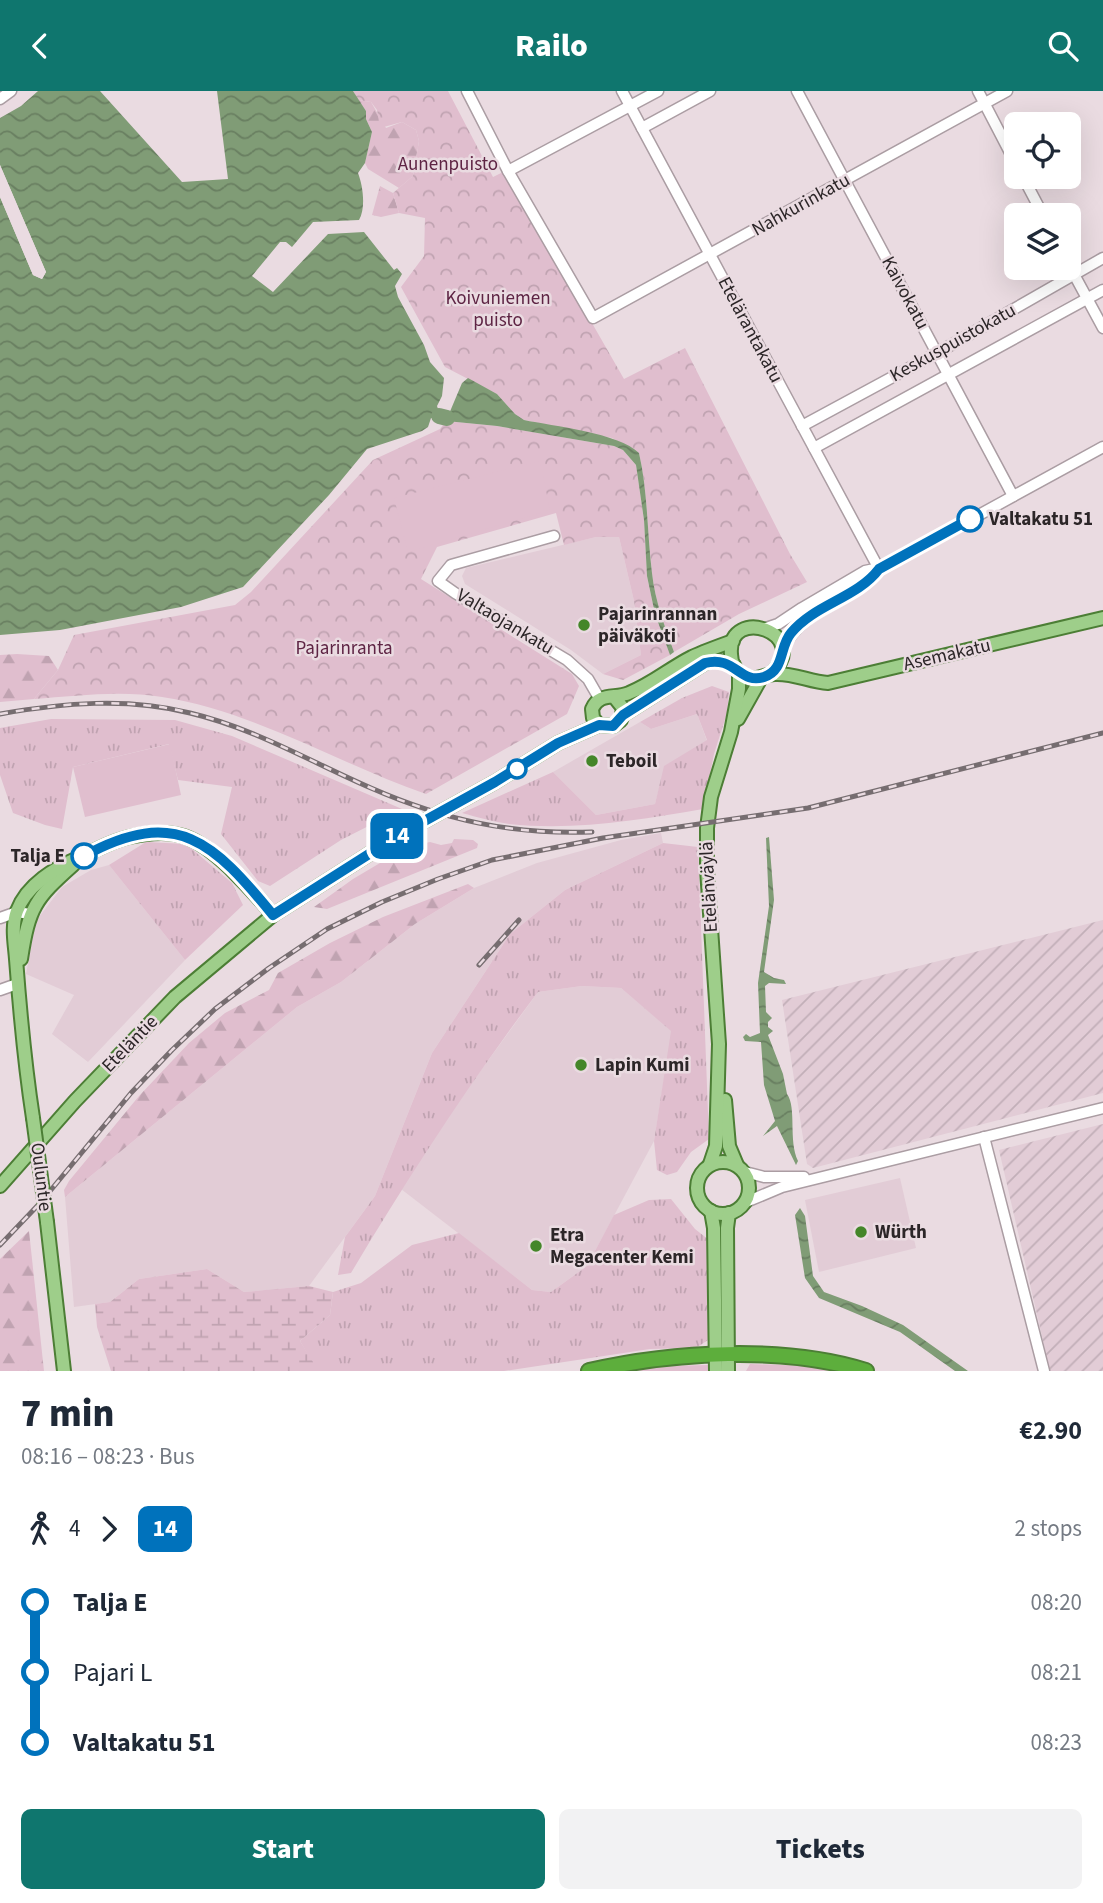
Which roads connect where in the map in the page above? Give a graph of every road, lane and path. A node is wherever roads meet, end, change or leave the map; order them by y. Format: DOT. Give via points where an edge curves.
graph roads {
  1 [pos="11,91"];
  2 [pos="467,91"];
  3 [pos="622,91"];
  4 [pos="658,91"];
  5 [pos="710,91"];
  6 [pos="797,91"];
  7 [pos="978,91"];
  8 [pos="1007,91"];
  9 [pos="0,99"];
  10 [pos="984,104"];
  11 [pos="630,106"];
  12 [pos="642,128"];
  13 [pos="1004,142"];
  14 [pos="508,171"];
  15 [pos="845,180"];
  16 [pos="710,255"];
  17 [pos="1103,258"];
  18 [pos="1081,266"];
  19 [pos="1054,280"];
  20 [pos="1078,280"];
  21 [pos="1103,290"];
  22 [pos="1088,299"];
  23 [pos="1103,328"];
  24 [pos="937,353"];
  25 [pos="948,375"];
  26 [pos="802,426"];
  27 [pos="1103,447"];
  28 [pos="814,448"];
  29 [pos="1013,496"];
  30 [pos="554,535"];
  31 [pos="879,569"];
  32 [pos="1103,618"];
  33 [pos="766,628"];
  34 [pos="733,641"];
  35 [pos="782,655"];
  36 [pos="736,669"];
  37 [pos="791,674"];
  38 [pos="766,676"];
  39 [pos="615,698"];
  40 [pos="596,703"];
  41 [pos="623,715"];
  42 [pos="599,725"];
  43 [pos="731,732"];
  44 [pos="568,738"];
  45 [pos="23,913"];
  46 [pos="273,915"];
  47 [pos="0,918"];
  48 [pos="18,984"];
  49 [pos="0,990"];
  50 [pos="719,1044"];
  51 [pos="1103,1108"];
  52 [pos="984,1137"];
  53 [pos="710,1164"];
  54 [pos="741,1168"];
  55 [pos="819,1177"];
  56 [pos="0,1186"];
  57 [pos="746,1202"];
  58 [pos="711,1211"];
  59 [pos="729,1213"];
  60 [pos="722,1355"];
  61 [pos="64,1371"];
  62 [pos="589,1371"];
  63 [pos="716,1371"];
  64 [pos="728,1371"];
  65 [pos="866,1371"];
  66 [pos="1044,1371"];
  1 -- 9 [label="street"];
  2 -- 14 [label="street"];
  3 -- 11 [label="street, Etelärantakatu"];
  4 -- 11 [label="street"];
  5 -- 12 [label="street"];
  6 -- 15 [label="street, Kaivokatu"];
  7 -- 10 [label="street"];
  8 -- 10 [label="street, Nahkurinkatu"];
  10 -- 13 [label="street"];
  10 -- 15 [label="street, Nahkurinkatu"];
  11 -- 12 [label="street, Etelärantakatu"];
  11 -- 14 [label="street"];
  12 -- 16 [label="street, Etelärantakatu"];
  14 -- 16 [label="street, Nahkurinkatu" via="593,318"];
  15 -- 16 [label="street, Nahkurinkatu"];
  15 -- 24 [label="street, Kaivokatu"];
  16 -- 26 [label="street, Etelärantakatu"];
  17 -- 18 [label="street, Keskuspuistokatu"];
  19 -- 24 [label="street, Keskuspuistokatu"];
  20 -- 22 [label="street"];
  21 -- 22 [label="street, Keskuspuistokatu"];
  22 -- 23 [label="street"];
  22 -- 25 [label="street, Keskuspuistokatu"];
  24 -- 25 [label="street, Kaivokatu"];
  24 -- 26 [label="street, Keskuspuistokatu"];
  25 -- 28 [label="street, Keskuspuistokatu"];
  25 -- 29 [label="street, Kaivokatu"];
  26 -- 28 [label="street, Etelärantakatu"];
  27 -- 29 [label="street"];
  28 -- 31 [label="street, Etelärantakatu"];
  29 -- 31 [label="street"];
  30 -- 40 [label="street, Valtaojankatu" via="450,565 438,580 567,660 588,680"];
  31 -- 33 [label="street" via="865,571"];
  31 -- 35 [label="street" via="870,581 810,615 792,632"];
  32 -- 37 [label="main road, Asemakatu" via="828,683"];
  33 -- 34 [label="main road" via="743,630"];
  33 -- 35 [label="main road" via="777,637"];
  34 -- 36 [label="main road" via="730,649"];
  34 -- 39 [label="main road"];
  35 -- 37 [label="main road"];
  35 -- 38 [label="main road"];
  36 -- 38 [label="main road" via="753,678"];
  36 -- 41 [label="main road" via="716,660 705,663"];
  36 -- 43 [label="main road, Etelänväylä" via="739,689"];
  37 -- 38 [label="main road, Asemakatu"];
  38 -- 43 [label="main road, Etelänväylä"];
  39 -- 40 [label="main road" via="607,696"];
  39 -- 41 [label="main road"];
  40 -- 42 [label="main road" via="593,718"];
  40 -- 44 [label="main road"];
  41 -- 42 [label="main road" via="613,726"];
  42 -- 44 [label="main road"];
  43 -- 50 [label="main road, Etelänväylä" via="711,797 707,828"];
  44 -- 46 [label="main road, Eteläntie" via="399,835"];
  45 -- 46 [label="main road" via="29,891 62,865 128,837 166,832 209,848"];
  45 -- 47 [label="street"];
  45 -- 48 [label="main road, Ouluntie" via="14,933"];
  46 -- 56 [label="main road, Eteläntie" via="175,997"];
  48 -- 49 [label="street"];
  48 -- 61 [label="main road, Ouluntie, bridge"];
  50 -- 53 [label="main road, Etelänväylä" via="716,1146"];
  50 -- 54 [label="main road, Etelänväylä" via="729,1146"];
  51 -- 52 [label="street"];
  52 -- 55 [label="street"];
  52 -- 66 [label="street"];
  53 -- 54 [label="main road" via="723,1161"];
  53 -- 58 [label="main road" via="699,1176 697,1187 699,1198"];
  54 -- 55 [label="street" via="764,1177"];
  54 -- 57 [label="main road" via="749,1181"];
  55 -- 57 [label="street"];
  57 -- 59 [label="main road"];
  58 -- 59 [label="main road"];
  58 -- 60 [label="main road"];
  59 -- 60 [label="main road"];
  60 -- 62 [label="highway"];
  60 -- 63 [label="main road"];
  60 -- 64 [label="main road"];
  60 -- 65 [label="highway" via="814,1359"];
}
